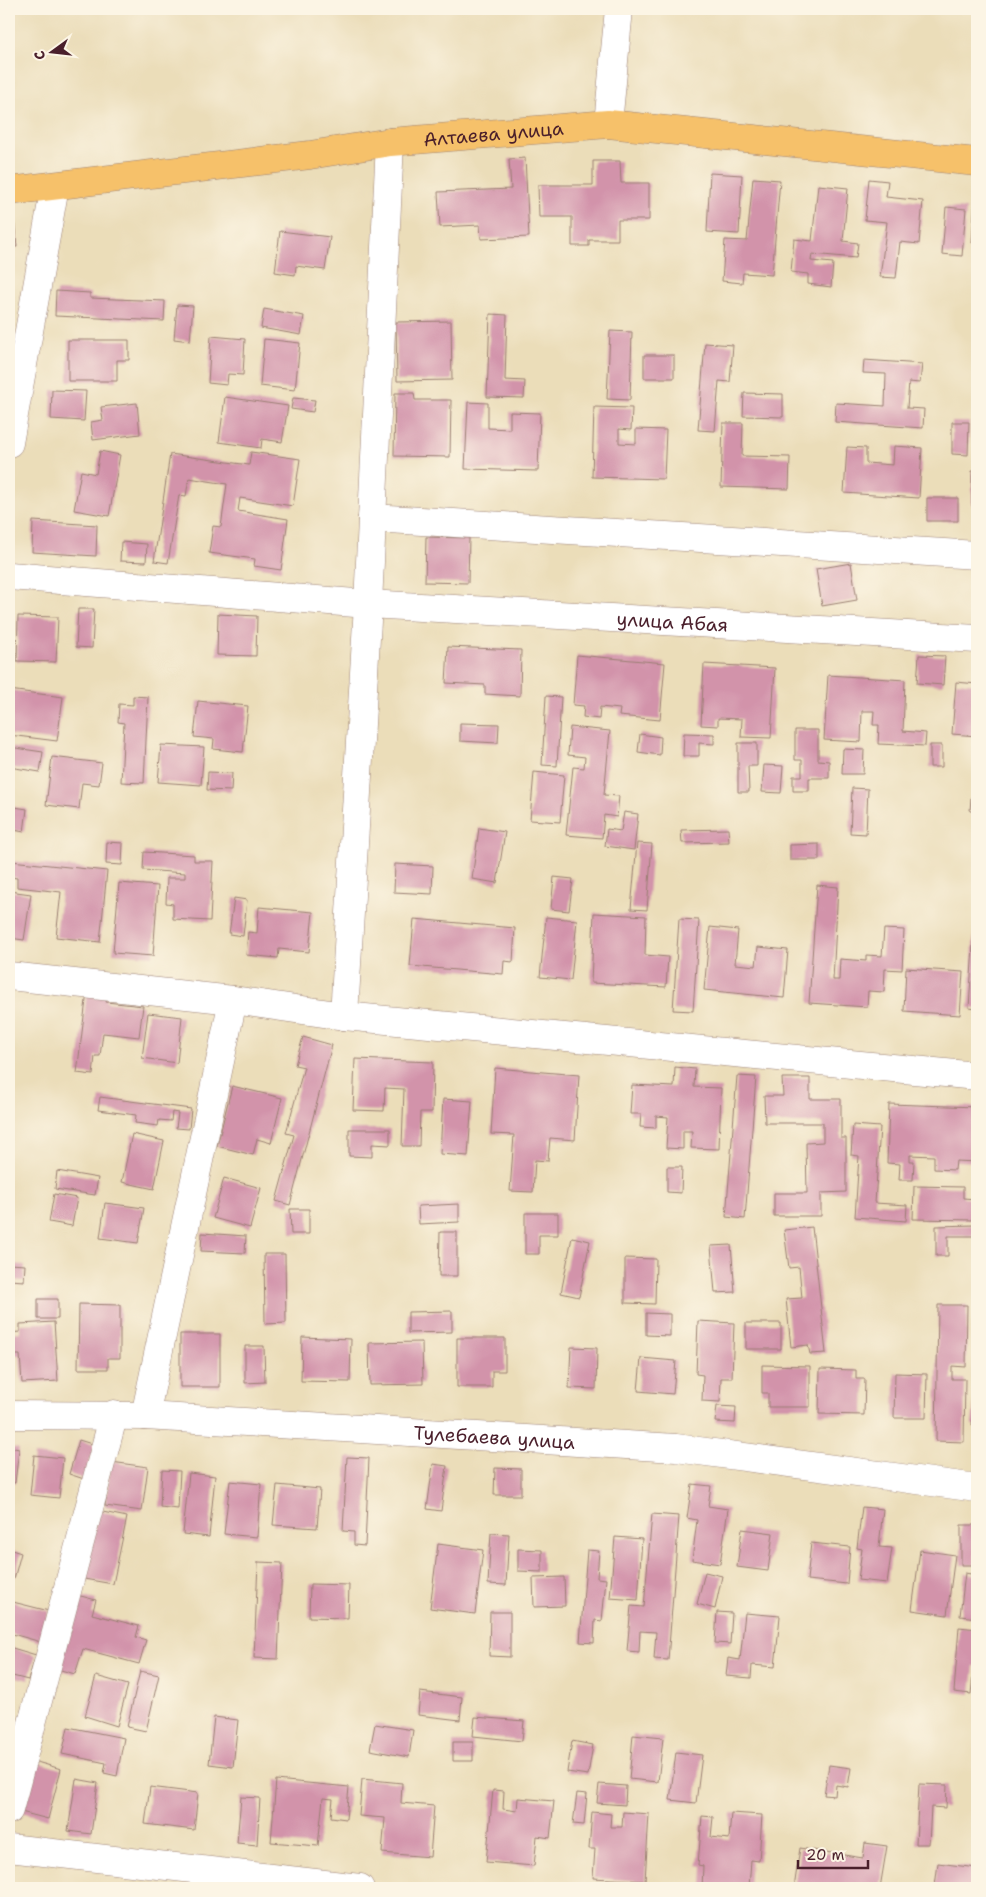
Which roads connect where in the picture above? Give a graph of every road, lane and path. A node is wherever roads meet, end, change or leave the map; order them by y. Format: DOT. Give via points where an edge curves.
graph roads {
  1 [pos="618,9"];
  2 [pos="608,124"];
  3 [pos="390,142"];
  4 [pos="977,162"];
  5 [pos="55,186"];
  6 [pos="9,191"];
  7 [pos="9,443"];
  8 [pos="372,518"];
  9 [pos="977,554"];
  10 [pos="9,576"];
  11 [pos="368,604"];
  12 [pos="977,639"];
  13 [pos="9,976"];
  14 [pos="233,1000"];
  15 [pos="344,1016"];
  16 [pos="977,1076"];
  17 [pos="114,1414"];
  18 [pos="9,1415"];
  19 [pos="145,1416"];
  20 [pos="977,1488"];
  21 [pos="9,1810"];
  22 [pos="9,1848"];
  23 [pos="360,1888"];
  1 -- 2 [label="street"];
  2 -- 3 [label="main road, Алтаева улица"];
  2 -- 4 [label="main road, Алтаева улица"];
  3 -- 5 [label="main road, Алтаева улица"];
  3 -- 8 [label="street"];
  5 -- 6 [label="main road, Алтаева улица"];
  5 -- 7 [label="street"];
  8 -- 9 [label="street"];
  8 -- 11 [label="street"];
  10 -- 11 [label="street, улица Абая"];
  11 -- 12 [label="street, улица Абая"];
  11 -- 15 [label="street"];
  13 -- 14 [label="street"];
  14 -- 15 [label="street"];
  14 -- 19 [label="street"];
  15 -- 16 [label="street"];
  17 -- 18 [label="street, Тулебаева улица"];
  17 -- 19 [label="street, Тулебаева улица"];
  17 -- 21 [label="street"];
  19 -- 20 [label="street, Тулебаева улица" via="676,1448"];
  22 -- 23 [label="street"];
}
